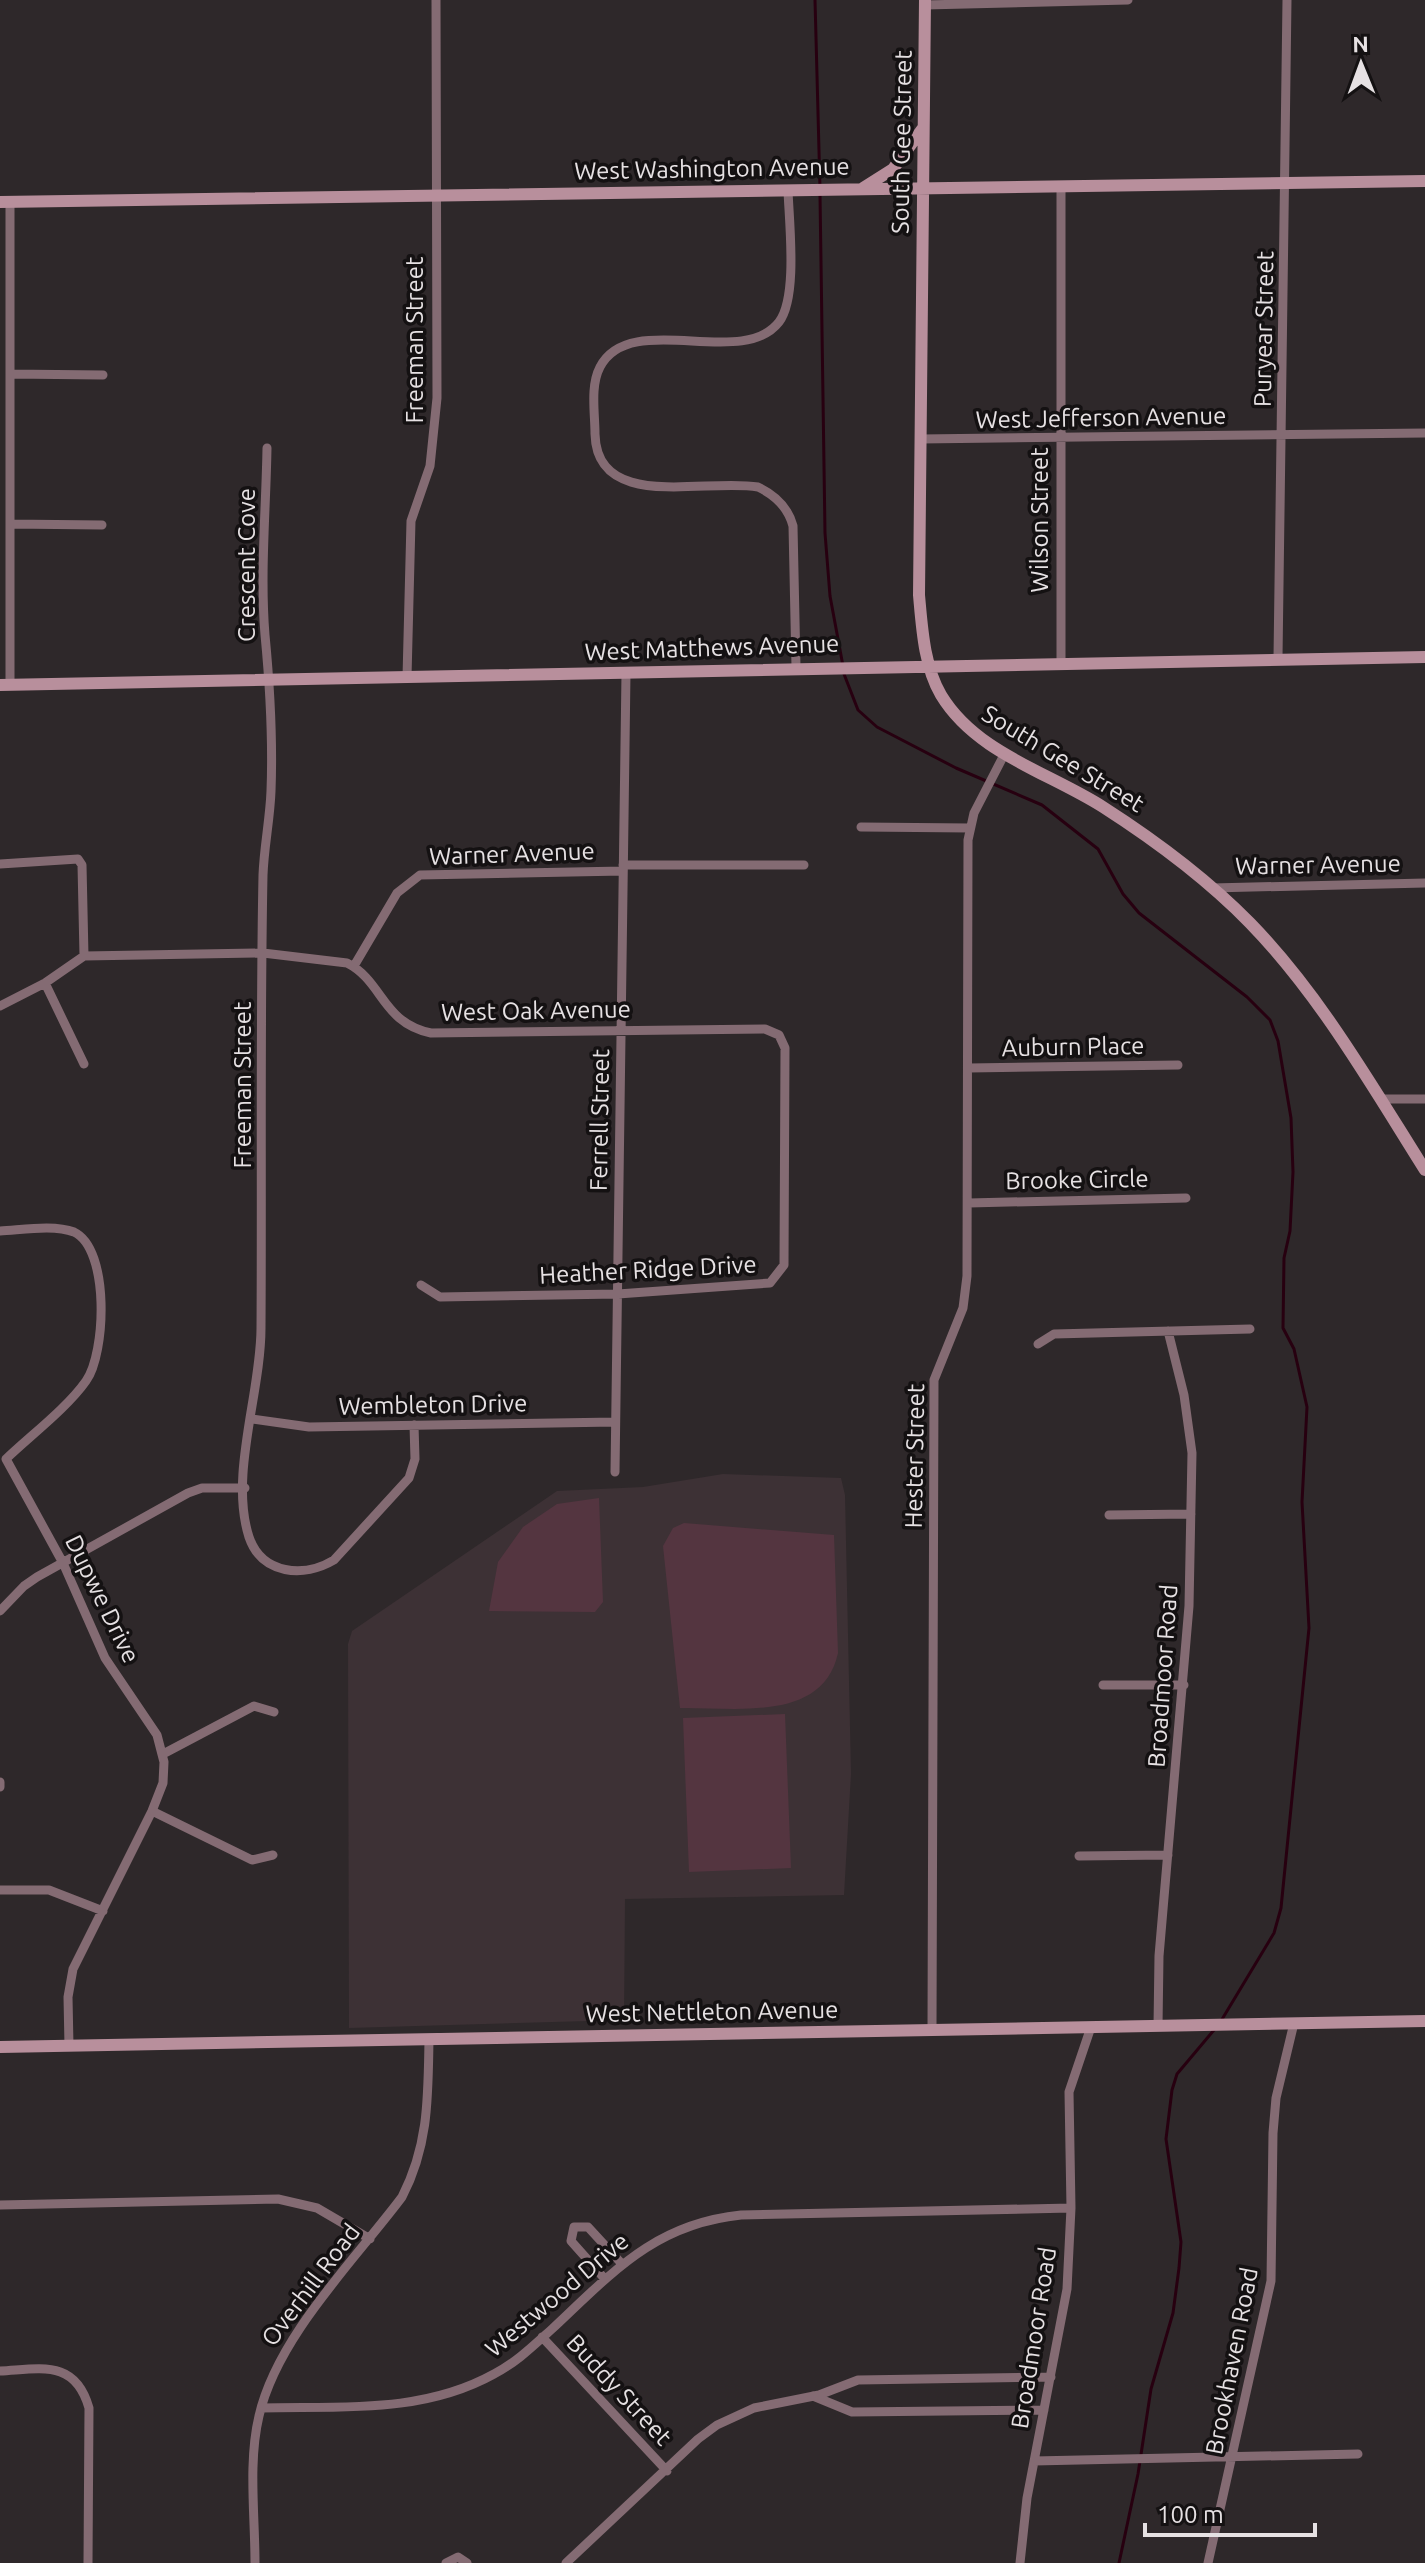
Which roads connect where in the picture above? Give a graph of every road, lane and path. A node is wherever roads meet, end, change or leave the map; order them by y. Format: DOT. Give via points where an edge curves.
graph roads {
  1 [pos="436,0"];
  2 [pos="1128,0"];
  3 [pos="1287,0"];
  4 [pos="925,3"];
  5 [pos="925,126"];
  6 [pos="1425,181"];
  7 [pos="1286,183"];
  8 [pos="1061,187"];
  9 [pos="862,188"];
  10 [pos="924,188"];
  11 [pos="793,190"];
  12 [pos="435,196"];
  13 [pos="5,202"];
  14 [pos="10,374"];
  15 [pos="103,375"];
  16 [pos="1425,433"];
  17 [pos="1282,435"];
  18 [pos="921,439"];
  19 [pos="1060,439"];
  20 [pos="267,448"];
  21 [pos="10,524"];
  22 [pos="102,525"];
  23 [pos="1425,657"];
  24 [pos="1278,658"];
  25 [pos="1061,661"];
  26 [pos="929,664"];
  27 [pos="796,667"];
  28 [pos="626,673"];
  29 [pos="407,677"];
  30 [pos="272,681"];
  31 [pos="5,685"];
  32 [pos="1005,753"];
  33 [pos="861,827"];
  34 [pos="970,828"];
  35 [pos="0,864"];
  36 [pos="804,865"];
  37 [pos="623,868"];
  38 [pos="1425,883"];
  39 [pos="1212,888"];
  40 [pos="263,953"];
  41 [pos="84,956"];
  42 [pos="354,966"];
  43 [pos="45,983"];
  44 [pos="0,1006"];
  45 [pos="621,1030"];
  46 [pos="779,1035"];
  47 [pos="84,1064"];
  48 [pos="1178,1065"];
  49 [pos="969,1068"];
  50 [pos="1380,1099"];
  51 [pos="1425,1099"];
  52 [pos="1425,1170"];
  53 [pos="1186,1198"];
  54 [pos="969,1203"];
  55 [pos="0,1231"];
  56 [pos="421,1285"];
  57 [pos="618,1294"];
  58 [pos="1250,1329"];
  59 [pos="1168,1331"];
  60 [pos="1038,1344"];
  61 [pos="252,1419"];
  62 [pos="615,1422"];
  63 [pos="414,1425"];
  64 [pos="3,1459"];
  65 [pos="615,1472"];
  66 [pos="245,1488"];
  67 [pos="1191,1514"];
  68 [pos="1109,1515"];
  69 [pos="63,1563"];
  70 [pos="0,1611"];
  71 [pos="1103,1685"];
  72 [pos="1184,1685"];
  73 [pos="274,1712"];
  74 [pos="163,1754"];
  75 [pos="152,1811"];
  76 [pos="273,1855"];
  77 [pos="1168,1855"];
  78 [pos="1079,1856"];
  79 [pos="0,1890"];
  80 [pos="103,1911"];
  81 [pos="1425,2021"];
  82 [pos="1294,2023"];
  83 [pos="1158,2026"];
  84 [pos="1091,2027"];
  85 [pos="932,2030"];
  86 [pos="429,2039"];
  87 [pos="69,2046"];
  88 [pos="0,2047"];
  89 [pos="0,2205"];
  90 [pos="1071,2208"];
  91 [pos="370,2239"];
  92 [pos="622,2264"];
  93 [pos="604,2278"];
  94 [pos="542,2337"];
  95 [pos="0,2371"];
  96 [pos="1051,2377"];
  97 [pos="813,2396"];
  98 [pos="261,2408"];
  99 [pos="1044,2410"];
  100 [pos="1358,2454"];
  101 [pos="1233,2457"];
  102 [pos="1034,2461"];
  103 [pos="667,2471"];
  104 [pos="88,2563"];
  105 [pos="255,2563"];
  106 [pos="446,2563"];
  107 [pos="467,2563"];
  108 [pos="566,2563"];
  109 [pos="1020,2563"];
  110 [pos="1208,2563"];
  1 -- 12 [label="street, Freeman Street"];
  2 -- 4 [label="street"];
  3 -- 7 [label="street, Puryear Street"];
  4 -- 5 [label="street, South Gee Street"];
  5 -- 9 [label="street" via="893,169"];
  5 -- 10 [label="street, South Gee Street"];
  6 -- 7 [label="street, West Washington Avenue"];
  7 -- 8 [label="street, West Washington Avenue"];
  7 -- 17 [label="street, Puryear Street"];
  8 -- 10 [label="street, West Washington Avenue"];
  8 -- 19 [label="street, Wilson Street"];
  9 -- 10 [label="street, West Washington Avenue"];
  9 -- 11 [label="street, West Washington Avenue"];
  10 -- 18 [label="street, South Gee Street"];
  11 -- 12 [label="street, West Washington Avenue"];
  11 -- 27 [label="street" via="789,292 779,322 751,340 624,346 599,369 595,401 599,459 614,477 635,484 747,485 771,493 786,508 793,526"];
  12 -- 13 [label="street, West Washington Avenue"];
  12 -- 29 [label="street, Freeman Street" via="437,398 433,450 410,531"];
  13 -- 14 [label="street"];
  14 -- 15 [label="street"];
  14 -- 21 [label="street"];
  16 -- 17 [label="street, West Jefferson Avenue"];
  17 -- 19 [label="street, West Jefferson Avenue"];
  17 -- 24 [label="street, Puryear Street"];
  18 -- 19 [label="street, West Jefferson Avenue"];
  18 -- 26 [label="street, South Gee Street" via="919,595"];
  19 -- 25 [label="street, Wilson Street"];
  20 -- 30 [label="street, Crescent Cove" via="265,634"];
  21 -- 22 [label="street"];
  21 -- 31 [label="street"];
  23 -- 24 [label="street, West Matthews Avenue"];
  24 -- 25 [label="street, West Matthews Avenue"];
  25 -- 26 [label="street, West Matthews Avenue"];
  26 -- 27 [label="street, West Matthews Avenue"];
  26 -- 32 [label="street, South Gee Street" via="940,693 960,721"];
  27 -- 28 [label="street, West Matthews Avenue"];
  28 -- 29 [label="street, West Matthews Avenue"];
  28 -- 37 [label="street, Ferrell Street"];
  29 -- 30 [label="street, West Matthews Avenue"];
  30 -- 31 [label="street, West Matthews Avenue"];
  30 -- 40 [label="street, Freeman Street"];
  32 -- 34 [label="street, Hester Street"];
  32 -- 39 [label="street, South Gee Street" via="1100,805"];
  33 -- 34 [label="street"];
  34 -- 49 [label="street, Hester Street"];
  35 -- 41 [label="street" via="78,859"];
  36 -- 37 [label="street, Warner Avenue"];
  37 -- 42 [label="street, Warner Avenue" via="420,875 397,893"];
  37 -- 45 [label="street, Ferrell Street"];
  38 -- 39 [label="street, Warner Avenue"];
  39 -- 50 [label="street, South Gee Street" via="1251,924 1311,995"];
  40 -- 41 [label="street"];
  40 -- 42 [label="street"];
  40 -- 61 [label="street, Freeman Street" via="261,1344"];
  41 -- 43 [label="street"];
  42 -- 45 [label="street, West Oak Avenue" via="391,1013 418,1030"];
  43 -- 44 [label="street"];
  43 -- 47 [label="street"];
  45 -- 46 [label="street, West Oak Avenue" via="765,1029"];
  45 -- 57 [label="street, Ferrell Street"];
  46 -- 57 [label="street, Heather Ridge Drive" via="785,1048 783,1268 760,1286"];
  48 -- 49 [label="street, Auburn Place"];
  49 -- 54 [label="street, Hester Street"];
  50 -- 51 [label="street"];
  50 -- 52 [label="street, South Gee Street"];
  53 -- 54 [label="street, Brooke Circle"];
  54 -- 85 [label="street, Hester Street" via="963,1308 934,1380"];
  55 -- 64 [label="street, Dupwe Drive" via="58,1229 80,1236 94,1250 98,1266 99,1344 94,1364 85,1382"];
  56 -- 57 [label="street, Heather Ridge Drive" via="440,1297"];
  57 -- 62 [label="street, Ferrell Street"];
  58 -- 59 [label="street"];
  59 -- 60 [label="street" via="1054,1334"];
  59 -- 67 [label="street, Broadmoor Road" via="1191,1438"];
  61 -- 63 [label="street, Wembleton Drive" via="309,1427"];
  61 -- 66 [label="street, Freeman Street"];
  62 -- 63 [label="street, Wembleton Drive"];
  62 -- 65 [label="street, Ferrell Street"];
  63 -- 66 [label="street, Freeman Street" via="415,1459 409,1478 321,1568 292,1572 267,1562 250,1541"];
  64 -- 69 [label="street, Dupwe Drive"];
  66 -- 69 [label="street" via="188,1493"];
  67 -- 68 [label="street"];
  67 -- 72 [label="street, Broadmoor Road"];
  69 -- 70 [label="street" via="24,1586"];
  69 -- 74 [label="street, Dupwe Drive" via="105,1658 157,1735"];
  71 -- 72 [label="street"];
  72 -- 77 [label="street, Broadmoor Road"];
  73 -- 74 [label="street" via="254,1706"];
  74 -- 75 [label="street" via="163,1783"];
  75 -- 76 [label="street" via="252,1860"];
  75 -- 80 [label="street"];
  77 -- 78 [label="street"];
  77 -- 83 [label="street, Broadmoor Road"];
  79 -- 80 [label="street" via="49,1890"];
  80 -- 87 [label="street" via="73,1969"];
  81 -- 82 [label="street, West Nettleton Avenue"];
  82 -- 83 [label="street, West Nettleton Avenue"];
  82 -- 101 [label="street, Brookhaven Road" via="1274,2121 1271,2281"];
  83 -- 84 [label="street, West Nettleton Avenue"];
  84 -- 85 [label="street, West Nettleton Avenue"];
  84 -- 90 [label="street, Broadmoor Road" via="1068,2100"];
  85 -- 86 [label="street, West Nettleton Avenue"];
  86 -- 87 [label="street, West Nettleton Avenue"];
  86 -- 91 [label="street, Overhill Road" via="425,2140 402,2197"];
  87 -- 88 [label="street, West Nettleton Avenue"];
  89 -- 91 [label="street" via="278,2199 317,2208"];
  90 -- 92 [label="street, Westwood Drive" via="725,2217 665,2235"];
  90 -- 96 [label="street, Broadmoor Road" via="1067,2289"];
  91 -- 98 [label="street, Overhill Road" via="288,2345"];
  92 -- 93 [label="street, Westwood Drive"];
  92 -- 93 [label="street" via="588,2227 574,2227 571,2241"];
  93 -- 94 [label="street, Westwood Drive"];
  94 -- 98 [label="street, Westwood Drive" via="495,2374 418,2402"];
  94 -- 103 [label="street, Buddy Street"];
  95 -- 104 [label="street" via="64,2372 84,2391 89,2408"];
  96 -- 97 [label="street" via="858,2380"];
  96 -- 99 [label="street, Broadmoor Road"];
  97 -- 99 [label="street" via="852,2412"];
  97 -- 103 [label="street" via="737,2414 698,2439"];
  98 -- 105 [label="street, Overhill Road" via="254,2443"];
  99 -- 102 [label="street, Broadmoor Road"];
  100 -- 101 [label="street"];
  101 -- 102 [label="street"];
  101 -- 110 [label="street, Brookhaven Road"];
  102 -- 109 [label="street, Broadmoor Road"];
  103 -- 108 [label="street"];
  106 -- 107 [label="street" via="458,2557"];
}
